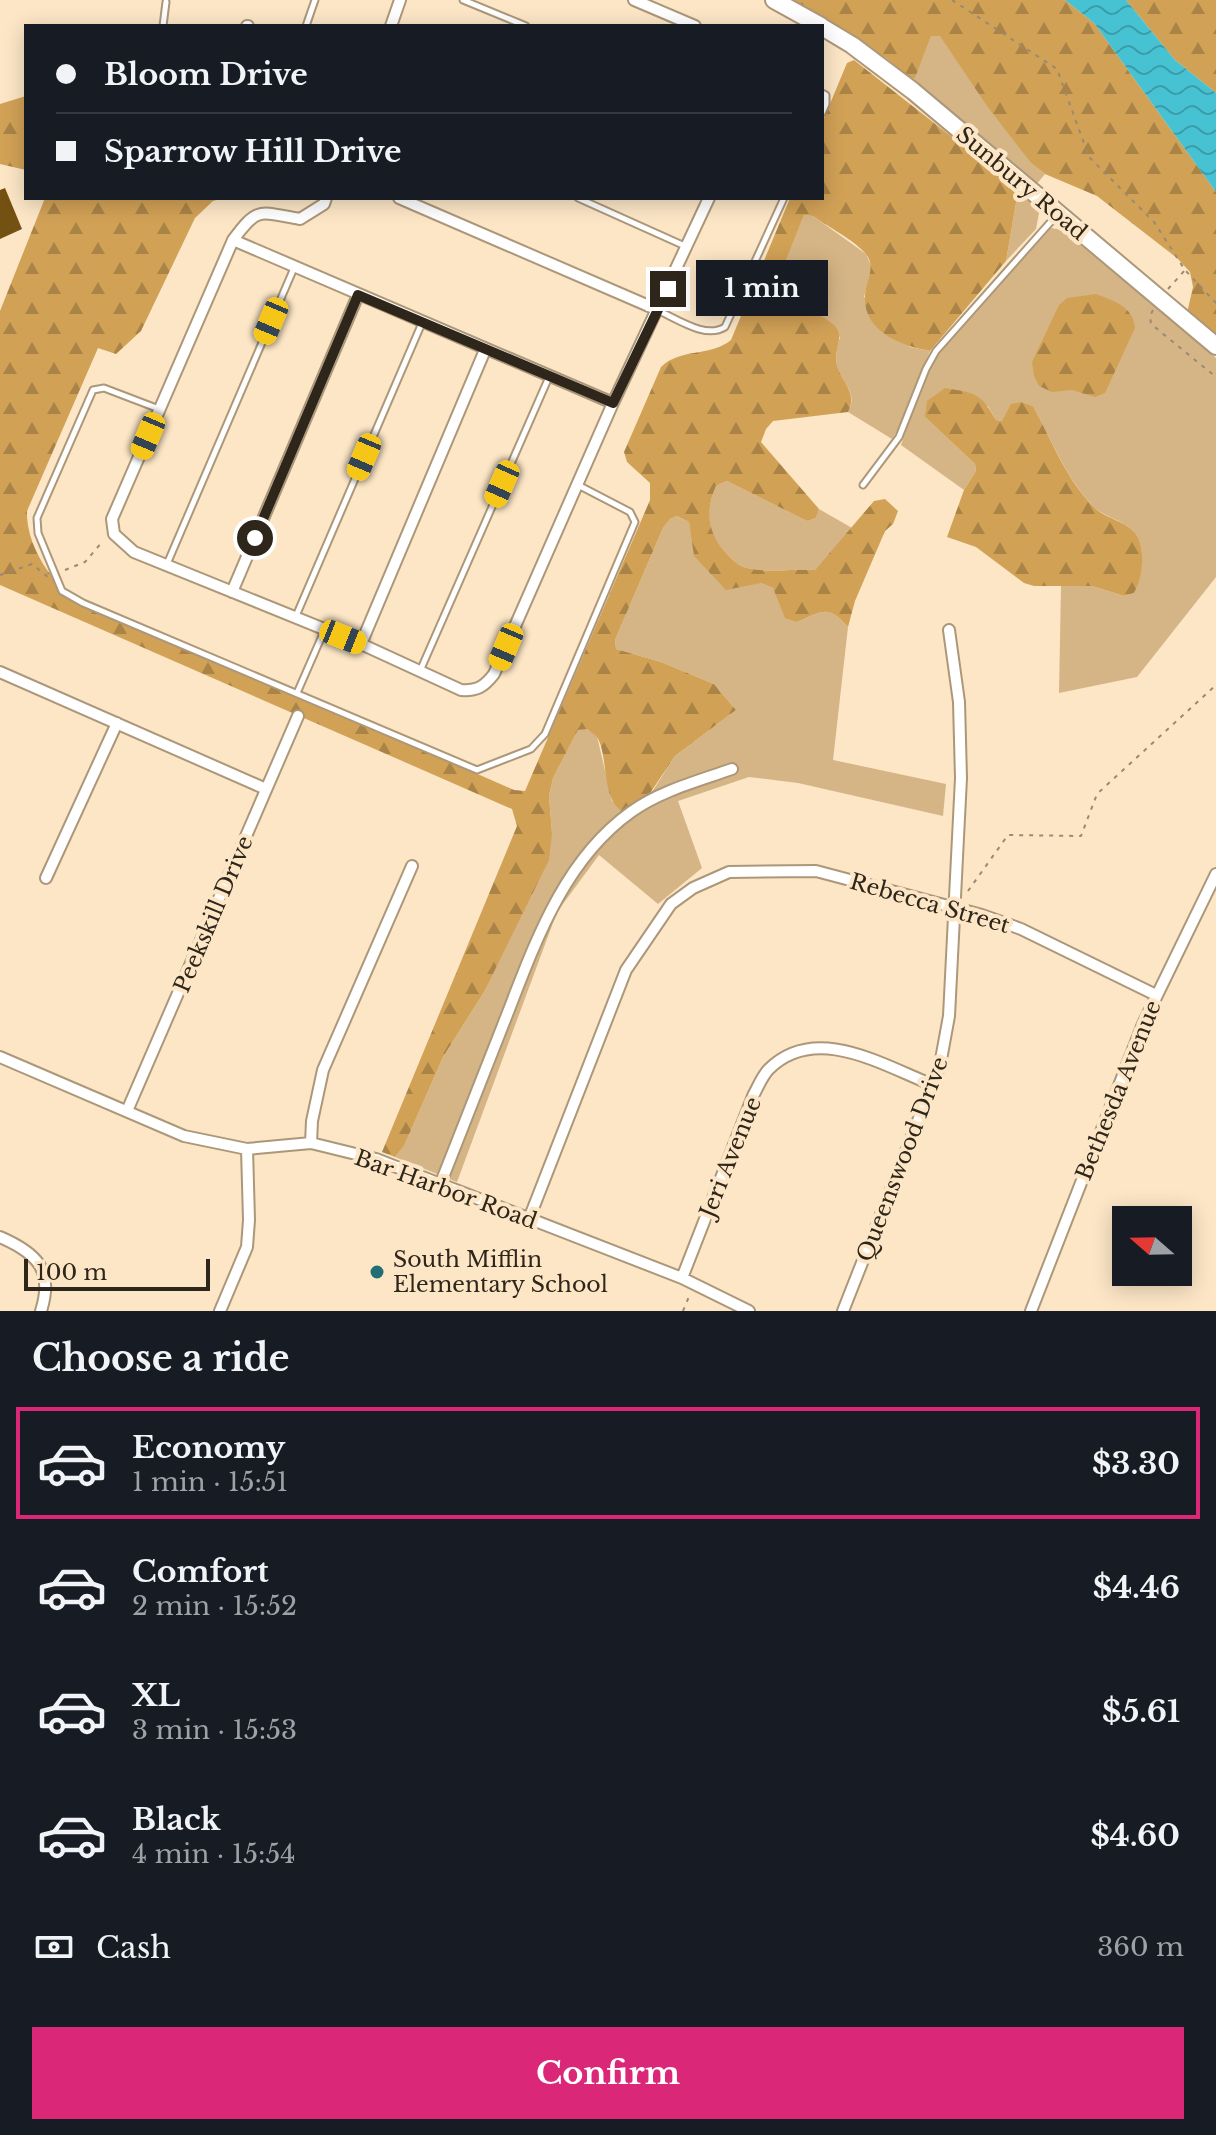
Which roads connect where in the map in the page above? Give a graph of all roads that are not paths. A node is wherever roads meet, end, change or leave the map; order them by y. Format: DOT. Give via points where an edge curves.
graph roads {
  1 [pos="315,0"];
  2 [pos="400,0"];
  3 [pos="463,0"];
  4 [pos="634,0"];
  5 [pos="774,0"];
  6 [pos="166,2"];
  7 [pos="800,21"];
  8 [pos="163,24"];
  9 [pos="307,24"];
  10 [pos="392,24"];
  11 [pos="521,24"];
  12 [pos="690,24"];
  13 [pos="824,28"];
  14 [pos="404,200"];
  15 [pos="582,200"];
  16 [pos="708,200"];
  17 [pos="783,200"];
  18 [pos="325,201"];
  19 [pos="1058,213"];
  20 [pos="233,240"];
  21 [pos="687,247"];
  22 [pos="294,267"];
  23 [pos="358,295"];
  24 [pos="658,310"];
  25 [pos="422,323"];
  26 [pos="1216,346"];
  27 [pos="485,350"];
  28 [pos="549,377"];
  29 [pos="613,403"];
  30 [pos="160,409"];
  31 [pos="577,484"];
  32 [pos="863,485"];
  33 [pos="166,565"];
  34 [pos="232,592"];
  35 [pos="295,617"];
  36 [pos="325,629"];
  37 [pos="949,630"];
  38 [pos="361,644"];
  39 [pos="420,671"];
  40 [pos="0,672"];
  41 [pos="297,693"];
  42 [pos="298,716"];
  43 [pos="117,723"];
  44 [pos="732,769"];
  45 [pos="266,789"];
  46 [pos="412,866"];
  47 [pos="1216,874"];
  48 [pos="46,878"];
  49 [pos="955,908"];
  50 [pos="1156,995"];
  51 [pos="0,1057"];
  52 [pos="933,1085"];
  53 [pos="127,1111"];
  54 [pos="311,1143"];
  55 [pos="247,1149"];
  56 [pos="440,1185"];
  57 [pos="529,1219"];
  58 [pos="0,1237"];
  59 [pos="682,1278"];
  60 [pos="41,1311"];
  61 [pos="220,1311"];
  62 [pos="749,1311"];
  63 [pos="843,1311"];
  64 [pos="1031,1311"];
  1 -- 9 [label="lane"];
  2 -- 10 [label="street"];
  3 -- 11 [label="lane"];
  4 -- 12 [label="street"];
  5 -- 7 [label="main road, Sunbury Road"];
  6 -- 8 [label="lane"];
  13 -- 19 [label="main road, Sunbury Road" via="913,91"];
  14 -- 24 [label="street"];
  15 -- 21 [label="lane"];
  16 -- 21 [label="street"];
  17 -- 24 [label="lane" via="725,327 708,332"];
  18 -- 20 [label="street" via="300,219 262,212 250,217"];
  19 -- 26 [label="main road, Sunbury Road"];
  19 -- 32 [label="lane" via="936,351 899,437"];
  20 -- 22 [label="street"];
  20 -- 30 [label="street"];
  21 -- 24 [label="street"];
  22 -- 23 [label="street"];
  22 -- 33 [label="lane"];
  23 -- 25 [label="street"];
  23 -- 34 [label="street"];
  24 -- 29 [label="street"];
  25 -- 27 [label="street"];
  25 -- 35 [label="lane"];
  27 -- 28 [label="street"];
  27 -- 38 [label="street"];
  28 -- 29 [label="street"];
  28 -- 39 [label="lane"];
  29 -- 31 [label="street"];
  30 -- 33 [label="street" via="112,519 114,534 134,552"];
  30 -- 41 [label="lane" via="104,388 93,390 37,518 62,591"];
  31 -- 39 [label="street" via="486,685 461,690"];
  31 -- 41 [label="lane" via="630,512 635,522 545,734 531,749 477,770"];
  33 -- 34 [label="street"];
  34 -- 35 [label="street"];
  35 -- 36 [label="street"];
  36 -- 38 [label="street"];
  36 -- 41 [label="lane"];
  37 -- 49 [label="street, Queenswood Drive" via="959,702 961,778"];
  38 -- 39 [label="street"];
  40 -- 43 [label="street"];
  42 -- 45 [label="street, Peekskill Drive"];
  43 -- 45 [label="street"];
  43 -- 48 [label="street"];
  44 -- 56 [label="street" via="675,788 633,810 607,831 559,893"];
  45 -- 53 [label="street, Peekskill Drive"];
  46 -- 54 [label="street" via="323,1070"];
  47 -- 50 [label="street, Bethesda Avenue"];
  49 -- 50 [label="street, Rebecca Street" via="1021,929"];
  49 -- 52 [label="street, Queenswood Drive" via="949,1016"];
  49 -- 57 [label="street, Rebecca Street" via="816,871 729,872 671,904 626,970"];
  50 -- 64 [label="street, Bethesda Avenue"];
  51 -- 53 [label="street, Bar Harbor Road"];
  52 -- 59 [label="street, Jeri Avenue" via="845,1051 817,1046 790,1053 767,1071 753,1096"];
  52 -- 63 [label="street, Queenswood Drive"];
  53 -- 55 [label="street, Bar Harbor Road" via="184,1136"];
  54 -- 55 [label="street, Bar Harbor Road"];
  54 -- 56 [label="street, Bar Harbor Road" via="376,1159"];
  55 -- 61 [label="street" via="247,1247"];
  56 -- 57 [label="street, Bar Harbor Road"];
  57 -- 59 [label="street, Bar Harbor Road"];
  58 -- 60 [label="street" via="33,1255 45,1274"];
  59 -- 62 [label="street, Bar Harbor Road"];
}
